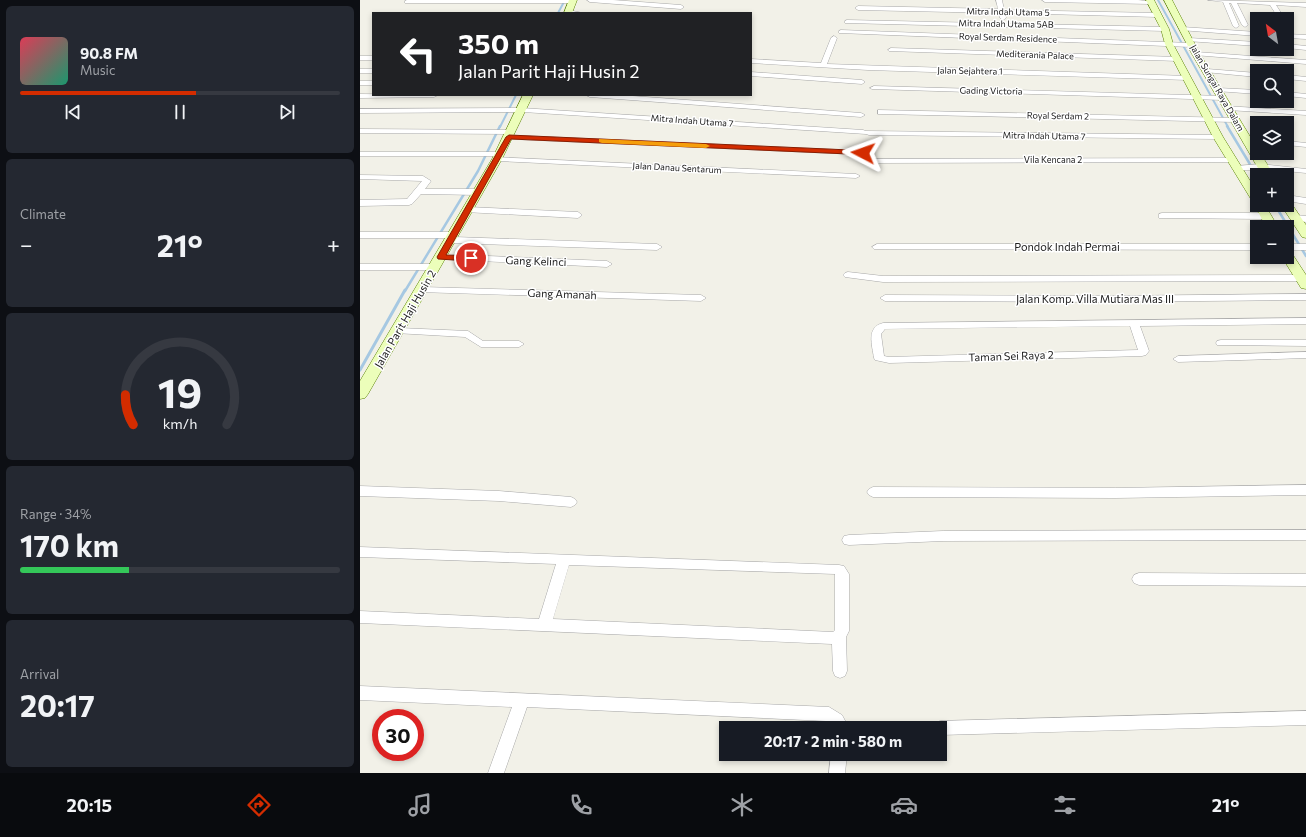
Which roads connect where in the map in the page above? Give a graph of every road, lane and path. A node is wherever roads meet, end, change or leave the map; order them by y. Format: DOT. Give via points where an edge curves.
graph roads {
  1 [pos="571,0"];
  2 [pos="590,0"];
  3 [pos="999,0"];
  4 [pos="1045,0"];
  5 [pos="1168,0"];
  6 [pos="1211,0"];
  7 [pos="1225,0"];
  8 [pos="1254,0"];
  9 [pos="560,1"];
  10 [pos="1150,1"];
  11 [pos="1233,1"];
  12 [pos="1272,1"];
  13 [pos="407,2"];
  14 [pos="1306,4"];
  15 [pos="681,8"];
  16 [pos="858,8"];
  17 [pos="568,12"];
  18 [pos="1002,12"];
  19 [pos="1278,12"];
  20 [pos="1158,15"];
  21 [pos="847,22"];
  22 [pos="1005,24"];
  23 [pos="1245,25"];
  24 [pos="1165,29"];
  25 [pos="1182,29"];
  26 [pos="1235,29"];
  27 [pos="841,32"];
  28 [pos="1250,32"];
  29 [pos="1294,36"];
  30 [pos="1306,37"];
  31 [pos="834,38"];
  32 [pos="1189,43"];
  33 [pos="1238,43"];
  34 [pos="1172,44"];
  35 [pos="1250,44"];
  36 [pos="1294,47"];
  37 [pos="1306,48"];
  38 [pos="891,50"];
  39 [pos="1196,54"];
  40 [pos="360,58"];
  41 [pos="372,58"];
  42 [pos="1178,60"];
  43 [pos="752,61"];
  44 [pos="1306,62"];
  45 [pos="823,66"];
  46 [pos="1207,71"];
  47 [pos="360,72"];
  48 [pos="372,72"];
  49 [pos="752,74"];
  50 [pos="1250,74"];
  51 [pos="1188,78"];
  52 [pos="1294,78"];
  53 [pos="1306,79"];
  54 [pos="862,82"];
  55 [pos="360,83"];
  56 [pos="372,83"];
  57 [pos="874,88"];
  58 [pos="1250,93"];
  59 [pos="1220,95"];
  60 [pos="1294,95"];
  61 [pos="360,96"];
  62 [pos="372,96"];
  63 [pos="527,96"];
  64 [pos="596,96"];
  65 [pos="1306,96"];
  66 [pos="1203,98"];
  67 [pos="1228,108"];
  68 [pos="360,111"];
  69 [pos="518,111"];
  70 [pos="694,112"];
  71 [pos="881,112"];
  72 [pos="1306,113"];
  73 [pos="862,115"];
  74 [pos="1214,119"];
  75 [pos="1232,120"];
  76 [pos="360,131"];
  77 [pos="505,133"];
  78 [pos="1218,137"];
  79 [pos="1246,140"];
  80 [pos="1250,140"];
  81 [pos="1294,144"];
  82 [pos="1306,145"];
  83 [pos="850,152"];
  84 [pos="360,154"];
  85 [pos="499,157"];
  86 [pos="876,160"];
  87 [pos="1237,165"];
  88 [pos="1256,168"];
  89 [pos="1262,168"];
  90 [pos="1294,170"];
  91 [pos="1306,171"];
  92 [pos="856,176"];
  93 [pos="360,177"];
  94 [pos="1250,188"];
  95 [pos="419,190"];
  96 [pos="476,192"];
  97 [pos="1294,199"];
  98 [pos="1306,201"];
  99 [pos="360,203"];
  100 [pos="468,210"];
  101 [pos="1263,212"];
  102 [pos="578,215"];
  103 [pos="1162,216"];
  104 [pos="1266,216"];
  105 [pos="1301,218"];
  106 [pos="1268,220"];
  107 [pos="1306,234"];
  108 [pos="360,235"];
  109 [pos="449,236"];
  110 [pos="657,247"];
  111 [pos="877,247"];
  112 [pos="1250,247"];
  113 [pos="1306,247"];
  114 [pos="1294,249"];
  115 [pos="1294,262"];
  116 [pos="433,264"];
  117 [pos="607,264"];
  118 [pos="360,267"];
  119 [pos="848,274"];
  120 [pos="1304,281"];
  121 [pos="422,290"];
  122 [pos="1306,297"];
  123 [pos="701,298"];
  124 [pos="885,298"];
  125 [pos="1306,321"];
  126 [pos="1134,323"];
  127 [pos="399,331"];
  128 [pos="1221,343"];
  129 [pos="1306,343"];
  130 [pos="519,344"];
  131 [pos="1306,355"];
  132 [pos="1178,359"];
  133 [pos="360,394"];
  134 [pos="1306,490"];
  135 [pos="360,491"];
  136 [pos="873,492"];
  137 [pos="571,502"];
  138 [pos="1306,534"];
  139 [pos="849,540"];
  140 [pos="361,553"];
  141 [pos="564,560"];
  142 [pos="1139,579"];
  143 [pos="1306,580"];
  144 [pos="360,617"];
  145 [pos="544,625"];
  146 [pos="839,636"];
  147 [pos="840,671"];
  148 [pos="360,693"];
  149 [pos="522,699"];
  150 [pos="1306,718"];
  151 [pos="838,721"];
  152 [pos="947,728"];
  153 [pos="838,761"];
  154 [pos="496,773"];
  155 [pos="837,773"];
  1 -- 9 [label="street"];
  1 -- 17 [label="street"];
  2 -- 15 [label="street"];
  3 -- 18 [label="street"];
  4 -- 10 [label="street"];
  5 -- 25 [label="street, Jalan Sungai Raya Dalam"];
  6 -- 7 [label="street"];
  7 -- 11 [label="street"];
  7 -- 26 [label="street"];
  8 -- 12 [label="street"];
  9 -- 13 [label="street"];
  10 -- 20 [label="street"];
  11 -- 12 [label="street"];
  11 -- 23 [label="street"];
  12 -- 14 [label="street"];
  12 -- 19 [label="street"];
  16 -- 18 [label="street, Mitra Indah Utama 5"];
  18 -- 20 [label="street, Mitra Indah Utama 5"];
  18 -- 22 [label="street"];
  20 -- 24 [label="street"];
  21 -- 22 [label="street, Mitra Indah Utama 5AB"];
  22 -- 24 [label="street, Mitra Indah Utama 5AB"];
  24 -- 34 [label="street"];
  25 -- 26 [label="street"];
  25 -- 32 [label="street, Jalan Sungai Raya Dalam"];
  26 -- 28 [label="street"];
  26 -- 33 [label="street"];
  27 -- 34 [label="street, Royal Serdam Residence"];
  29 -- 30 [label="street"];
  31 -- 45 [label="street"];
  32 -- 33 [label="street, Royal Serdam Residence"];
  32 -- 34 [label="street, Royal Serdam Residence"];
  32 -- 39 [label="street, Jalan Sungai Raya Dalam"];
  33 -- 35 [label="street, Royal Serdam Residence"];
  34 -- 42 [label="street"];
  36 -- 37 [label="street"];
  38 -- 42 [label="street, Mediterania Palace"];
  39 -- 44 [label="street"];
  39 -- 46 [label="street, Jalan Sungai Raya Dalam"];
  40 -- 41 [label="street"];
  42 -- 51 [label="street"];
  43 -- 45 [label="street, Jalan Sejahtera 1"];
  45 -- 51 [label="street, Jalan Sejahtera 1"];
  46 -- 50 [label="street"];
  46 -- 59 [label="street, Jalan Sungai Raya Dalam"];
  47 -- 48 [label="street"];
  49 -- 54 [label="street"];
  51 -- 66 [label="street"];
  52 -- 53 [label="street"];
  55 -- 56 [label="street"];
  57 -- 66 [label="street, Gading Victoria"];
  58 -- 59 [label="street"];
  59 -- 66 [label="street"];
  59 -- 67 [label="street, Jalan Sungai Raya Dalam"];
  60 -- 65 [label="street"];
  61 -- 62 [label="street"];
  63 -- 69 [label="street, Jalan Parit Haji Husin 2"];
  64 -- 70 [label="street"];
  66 -- 74 [label="street"];
  67 -- 72 [label="street"];
  67 -- 75 [label="street, Jalan Sungai Raya Dalam"];
  68 -- 69 [label="street, Mitra Indah Utama 7"];
  69 -- 70 [label="street, Mitra Indah Utama 7"];
  69 -- 77 [label="street, Jalan Parit Haji Husin 2"];
  70 -- 73 [label="street"];
  70 -- 78 [label="street, Mitra Indah Utama 7" via="866,132"];
  71 -- 74 [label="street, Royal Serdam 2"];
  74 -- 75 [label="street, Royal Serdam 2"];
  74 -- 78 [label="street"];
  75 -- 79 [label="street, Jalan Sungai Raya Dalam"];
  76 -- 77 [label="street"];
  77 -- 83 [label="street"];
  77 -- 85 [label="street, Jalan Parit Haji Husin 2"];
  78 -- 87 [label="street"];
  79 -- 80 [label="street"];
  79 -- 89 [label="street, Jalan Sungai Raya Dalam"];
  81 -- 82 [label="street"];
  84 -- 85 [label="street, Jalan Danau Sentarum"];
  85 -- 92 [label="street, Jalan Danau Sentarum"];
  85 -- 96 [label="street, Jalan Parit Haji Husin 2"];
  86 -- 87 [label="street, Vila Kencana 2"];
  87 -- 88 [label="street, Vila Kencana 2"];
  87 -- 94 [label="street"];
  90 -- 91 [label="street, Vila Kencana 2"];
  93 -- 95 [label="street" via="426,179"];
  95 -- 96 [label="street"];
  95 -- 99 [label="street" via="405,204"];
  96 -- 100 [label="street, Jalan Parit Haji Husin 2"];
  97 -- 98 [label="street"];
  100 -- 102 [label="street"];
  100 -- 109 [label="street, Jalan Parit Haji Husin 2"];
  101 -- 104 [label="street"];
  103 -- 104 [label="street"];
  104 -- 106 [label="street"];
  105 -- 107 [label="street"];
  108 -- 109 [label="street"];
  109 -- 110 [label="street"];
  109 -- 116 [label="street, Jalan Parit Haji Husin 2"];
  111 -- 112 [label="street, Pondok Indah Permai"];
  113 -- 114 [label="street"];
  115 -- 120 [label="street"];
  116 -- 117 [label="street, Gang Kelinci"];
  116 -- 118 [label="street, Gang Kelinci" via="414,268"];
  116 -- 121 [label="street, Jalan Parit Haji Husin 2"];
  119 -- 120 [label="street" via="883,279"];
  121 -- 123 [label="street, Gang Amanah"];
  121 -- 127 [label="street, Jalan Parit Haji Husin 2"];
  122 -- 124 [label="street, Jalan Komp. Villa Mutiara Mas III" via="1108,300"];
  125 -- 126 [label="street, Taman Sei Raya 2"];
  126 -- 126 [label="street, Taman Sei Raya 2" via="1144,351 1142,353 889,360 879,358 876,334 881,327"];
  127 -- 130 [label="street" via="468,334 481,344"];
  127 -- 133 [label="street, Jalan Parit Haji Husin 2"];
  128 -- 129 [label="street"];
  131 -- 132 [label="street"];
  134 -- 136 [label="street" via="1123,493"];
  135 -- 137 [label="street" via="500,496"];
  138 -- 139 [label="street" via="951,536"];
  140 -- 141 [label="street"];
  141 -- 145 [label="street"];
  141 -- 146 [label="street" via="839,570 842,574 842,631"];
  142 -- 143 [label="street"];
  144 -- 145 [label="street"];
  145 -- 146 [label="street" via="833,638"];
  146 -- 147 [label="street"];
  148 -- 149 [label="street"];
  149 -- 151 [label="street" via="829,714"];
  149 -- 154 [label="street"];
  150 -- 152 [label="street"];
  153 -- 155 [label="street"];
}
